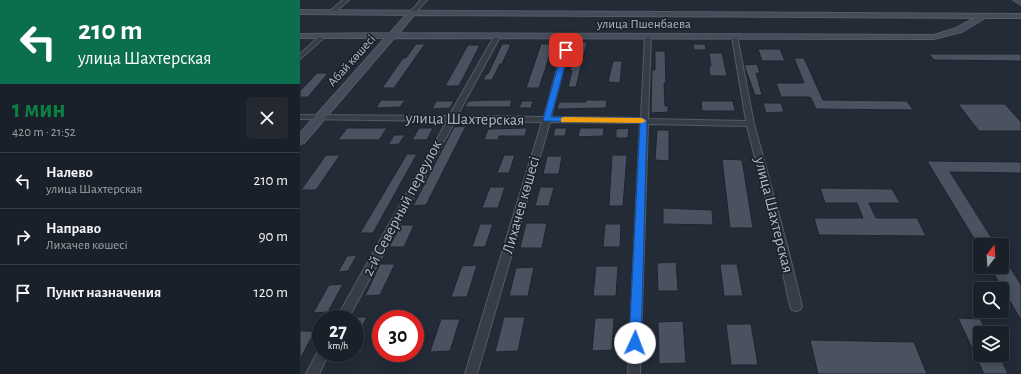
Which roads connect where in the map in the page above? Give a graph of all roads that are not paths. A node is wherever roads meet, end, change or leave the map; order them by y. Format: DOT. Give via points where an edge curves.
graph roads {
  1 [pos="346,0"];
  2 [pos="424,0"];
  3 [pos="1017,0"];
  4 [pos="1021,3"];
  5 [pos="300,12"];
  6 [pos="332,12"];
  7 [pos="412,13"];
  8 [pos="914,16"];
  9 [pos="983,16"];
  10 [pos="1021,16"];
  11 [pos="616,25"];
  12 [pos="498,35"];
  13 [pos="300,36"];
  14 [pos="323,36"];
  15 [pos="570,36"];
  16 [pos="648,36"];
  17 [pos="391,37"];
  18 [pos="735,37"];
  19 [pos="934,37"];
  20 [pos="300,56"];
  21 [pos="320,116"];
  22 [pos="300,117"];
  23 [pos="450,119"];
  24 [pos="547,120"];
  25 [pos="644,121"];
  26 [pos="750,124"];
  27 [pos="300,140"];
  28 [pos="796,306"];
  29 [pos="347,310"];
  30 [pos="318,362"];
  31 [pos="312,374"];
  32 [pos="471,374"];
  33 [pos="634,374"];
  1 -- 6 [label="street"];
  2 -- 7 [label="street, Абай көшесі"];
  3 -- 4 [label="main road"];
  5 -- 6 [label="main road, улица Пшенбаева"];
  6 -- 7 [label="main road, улица Пшенбаева"];
  7 -- 11 [label="main road, улица Пшенбаева"];
  7 -- 17 [label="main road, Абай көшесі"];
  8 -- 9 [label="main road, улица Пшенбаева"];
  8 -- 11 [label="main road, улица Пшенбаева"];
  8 -- 19 [label="main road" via="936,20 946,28 946,31"];
  9 -- 10 [label="main road, улица Пшенбаева"];
  9 -- 19 [label="main road, улица Пшенбаева" via="959,30"];
  11 -- 15 [label="main road, улица Пшенбаева"];
  11 -- 16 [label="main road, улица Пшенбаева"];
  12 -- 15 [label="main road, улица Пшенбаева"];
  12 -- 17 [label="main road, улица Пшенбаева"];
  12 -- 23 [label="street, 2-й Северный переулок"];
  13 -- 14 [label="main road, улица Пшенбаева"];
  14 -- 17 [label="main road, улица Пшенбаева"];
  14 -- 20 [label="street"];
  15 -- 24 [label="street, Лихачев көшесі"];
  16 -- 18 [label="main road, улица Пшенбаева"];
  16 -- 25 [label="street"];
  17 -- 21 [label="main road, Абай көшесі"];
  18 -- 19 [label="main road, улица Пшенбаева"];
  18 -- 26 [label="street, улица Шахтерская"];
  21 -- 22 [label="street, улица Шахтерская"];
  21 -- 23 [label="street, улица Шахтерская"];
  21 -- 27 [label="main road, Абай көшесі"];
  23 -- 24 [label="street, улица Шахтерская"];
  23 -- 29 [label="street, 2-й Северный переулок"];
  24 -- 25 [label="street, улица Шахтерская"];
  24 -- 32 [label="street, Лихачев көшесі"];
  25 -- 26 [label="street, улица Шахтерская"];
  25 -- 33 [label="street"];
  26 -- 28 [label="street, улица Шахтерская"];
  30 -- 31 [label="street"];
}
